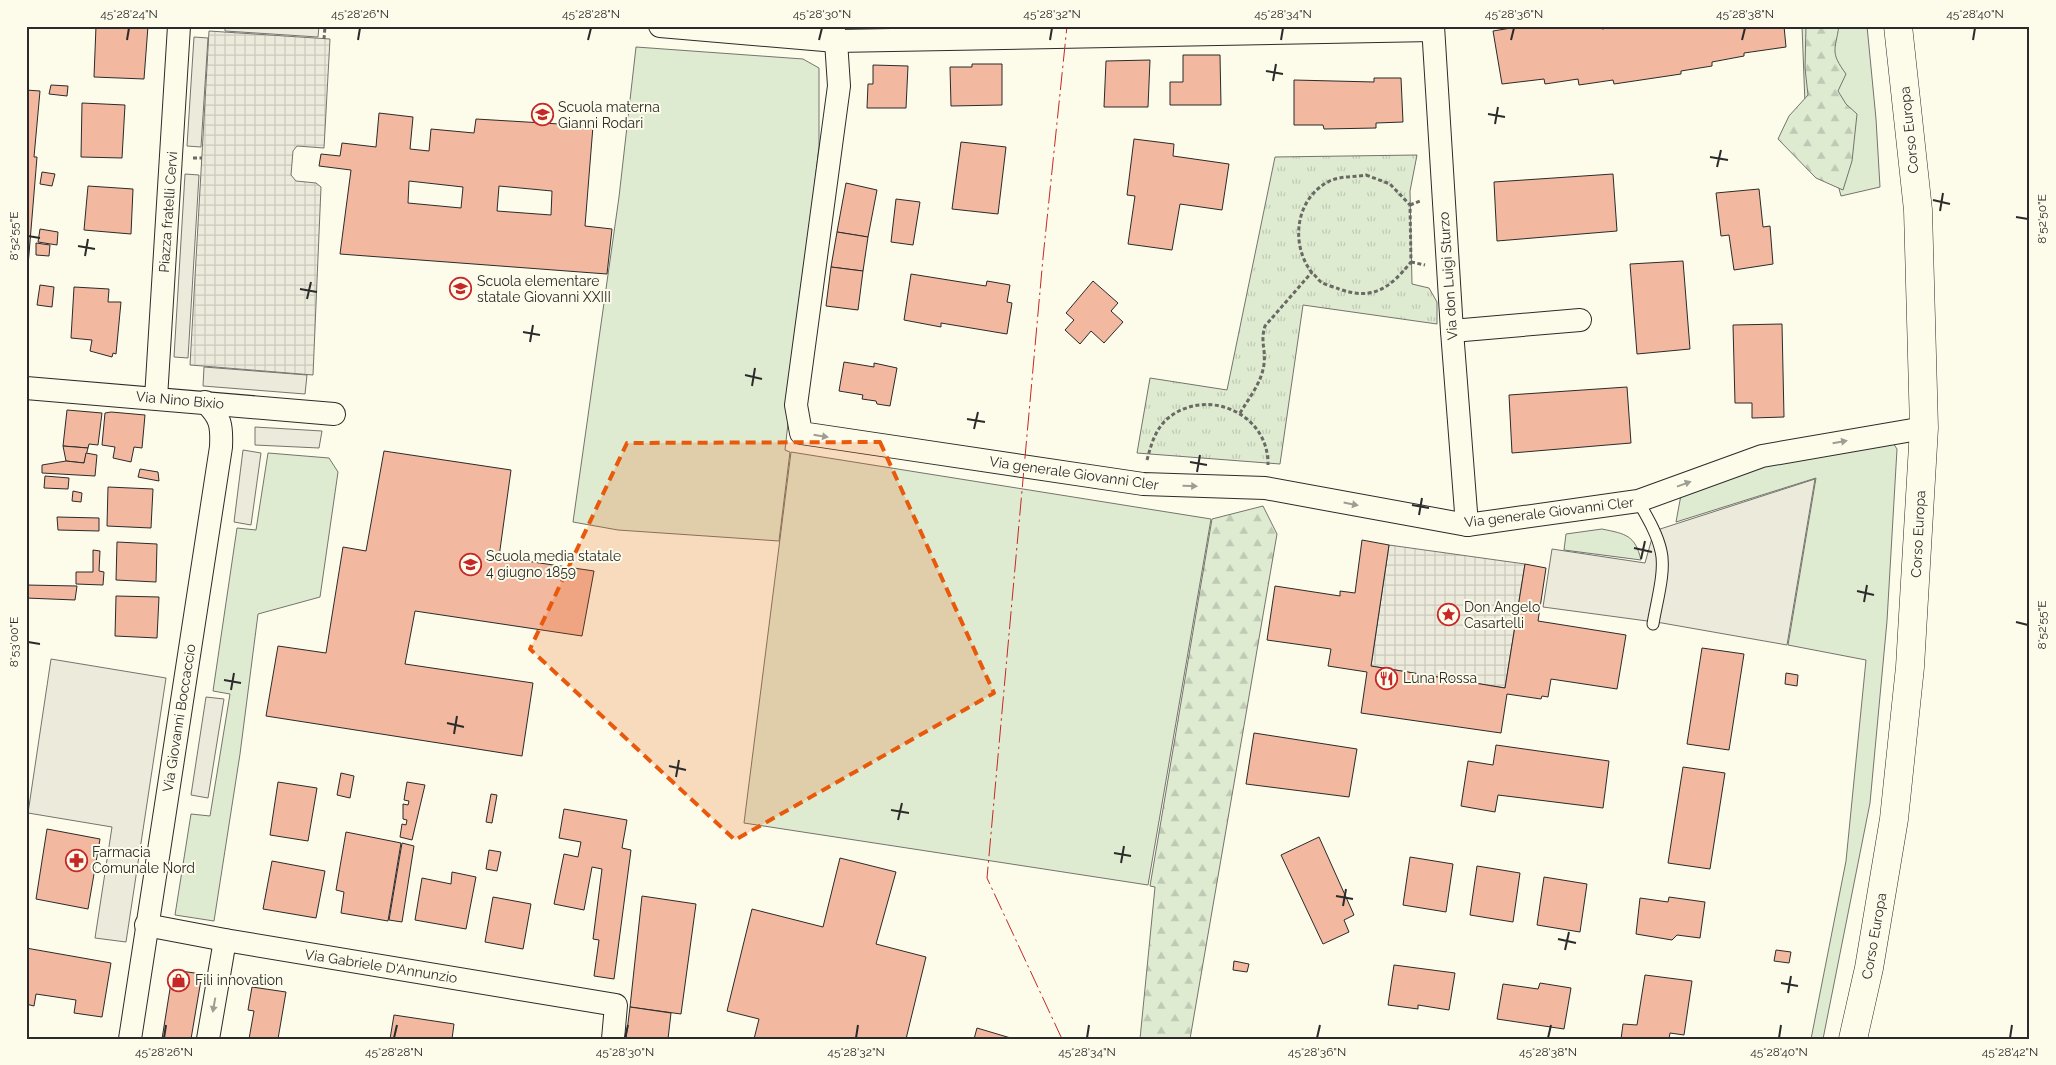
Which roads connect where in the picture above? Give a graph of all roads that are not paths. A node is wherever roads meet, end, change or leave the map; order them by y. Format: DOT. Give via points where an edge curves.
graph roads {
  1 [pos="180,26"];
  2 [pos="660,26"];
  3 [pos="1898,26"];
  4 [pos="1433,28"];
  5 [pos="834,33"];
  6 [pos="1580,320"];
  7 [pos="1452,331"];
  8 [pos="26,388"];
  9 [pos="156,398"];
  10 [pos="205,402"];
  11 [pos="334,414"];
  12 [pos="1924,428"];
  13 [pos="1638,501"];
  14 [pos="1468,525"];
  15 [pos="1653,624"];
  16 [pos="146,925"];
  17 [pos="225,940"];
  18 [pos="130,1039"];
  19 [pos="208,1039"];
  20 [pos="613,1039"];
  21 [pos="1853,1039"];
  1 -- 9 [label="street, Piazza fratelli Cervi"];
  2 -- 5 [label="street"];
  3 -- 12 [label="main road, Corso Europa" via="1918,210"];
  4 -- 5 [label="street"];
  4 -- 7 [label="street, Via don Luigi Sturzo"];
  5 -- 14 [label="street, Via generale Giovanni Cler, one-way" via="839,86 796,405 801,433 1143,484 1265,488"];
  6 -- 7 [label="street"];
  7 -- 14 [label="street, Via don Luigi Sturzo"];
  8 -- 9 [label="street, Via Nino Bixio"];
  9 -- 10 [label="street, Via Nino Bixio"];
  10 -- 11 [label="street, Via Nino Bixio"];
  10 -- 16 [label="street, Via Giovanni Boccaccio" via="215,412 222,428 221,447"];
  13 -- 12 [label="street, Via generale Giovanni Cler, one-way" via="1762,456"];
  12 -- 21 [label="main road, Corso Europa" via="1910,667 1895,809 1869,968"];
  13 -- 14 [label="street, Via generale Giovanni Cler"];
  13 -- 15 [label="lane" via="1654,531 1663,562"];
  16 -- 17 [label="street, Via Gabriele D'Annunzio"];
  16 -- 18 [label="street, Via Giovanni Boccaccio"];
  17 -- 19 [label="street, one-way"];
  17 -- 20 [label="street, Via Gabriele D'Annunzio" via="616,1005"];
}
